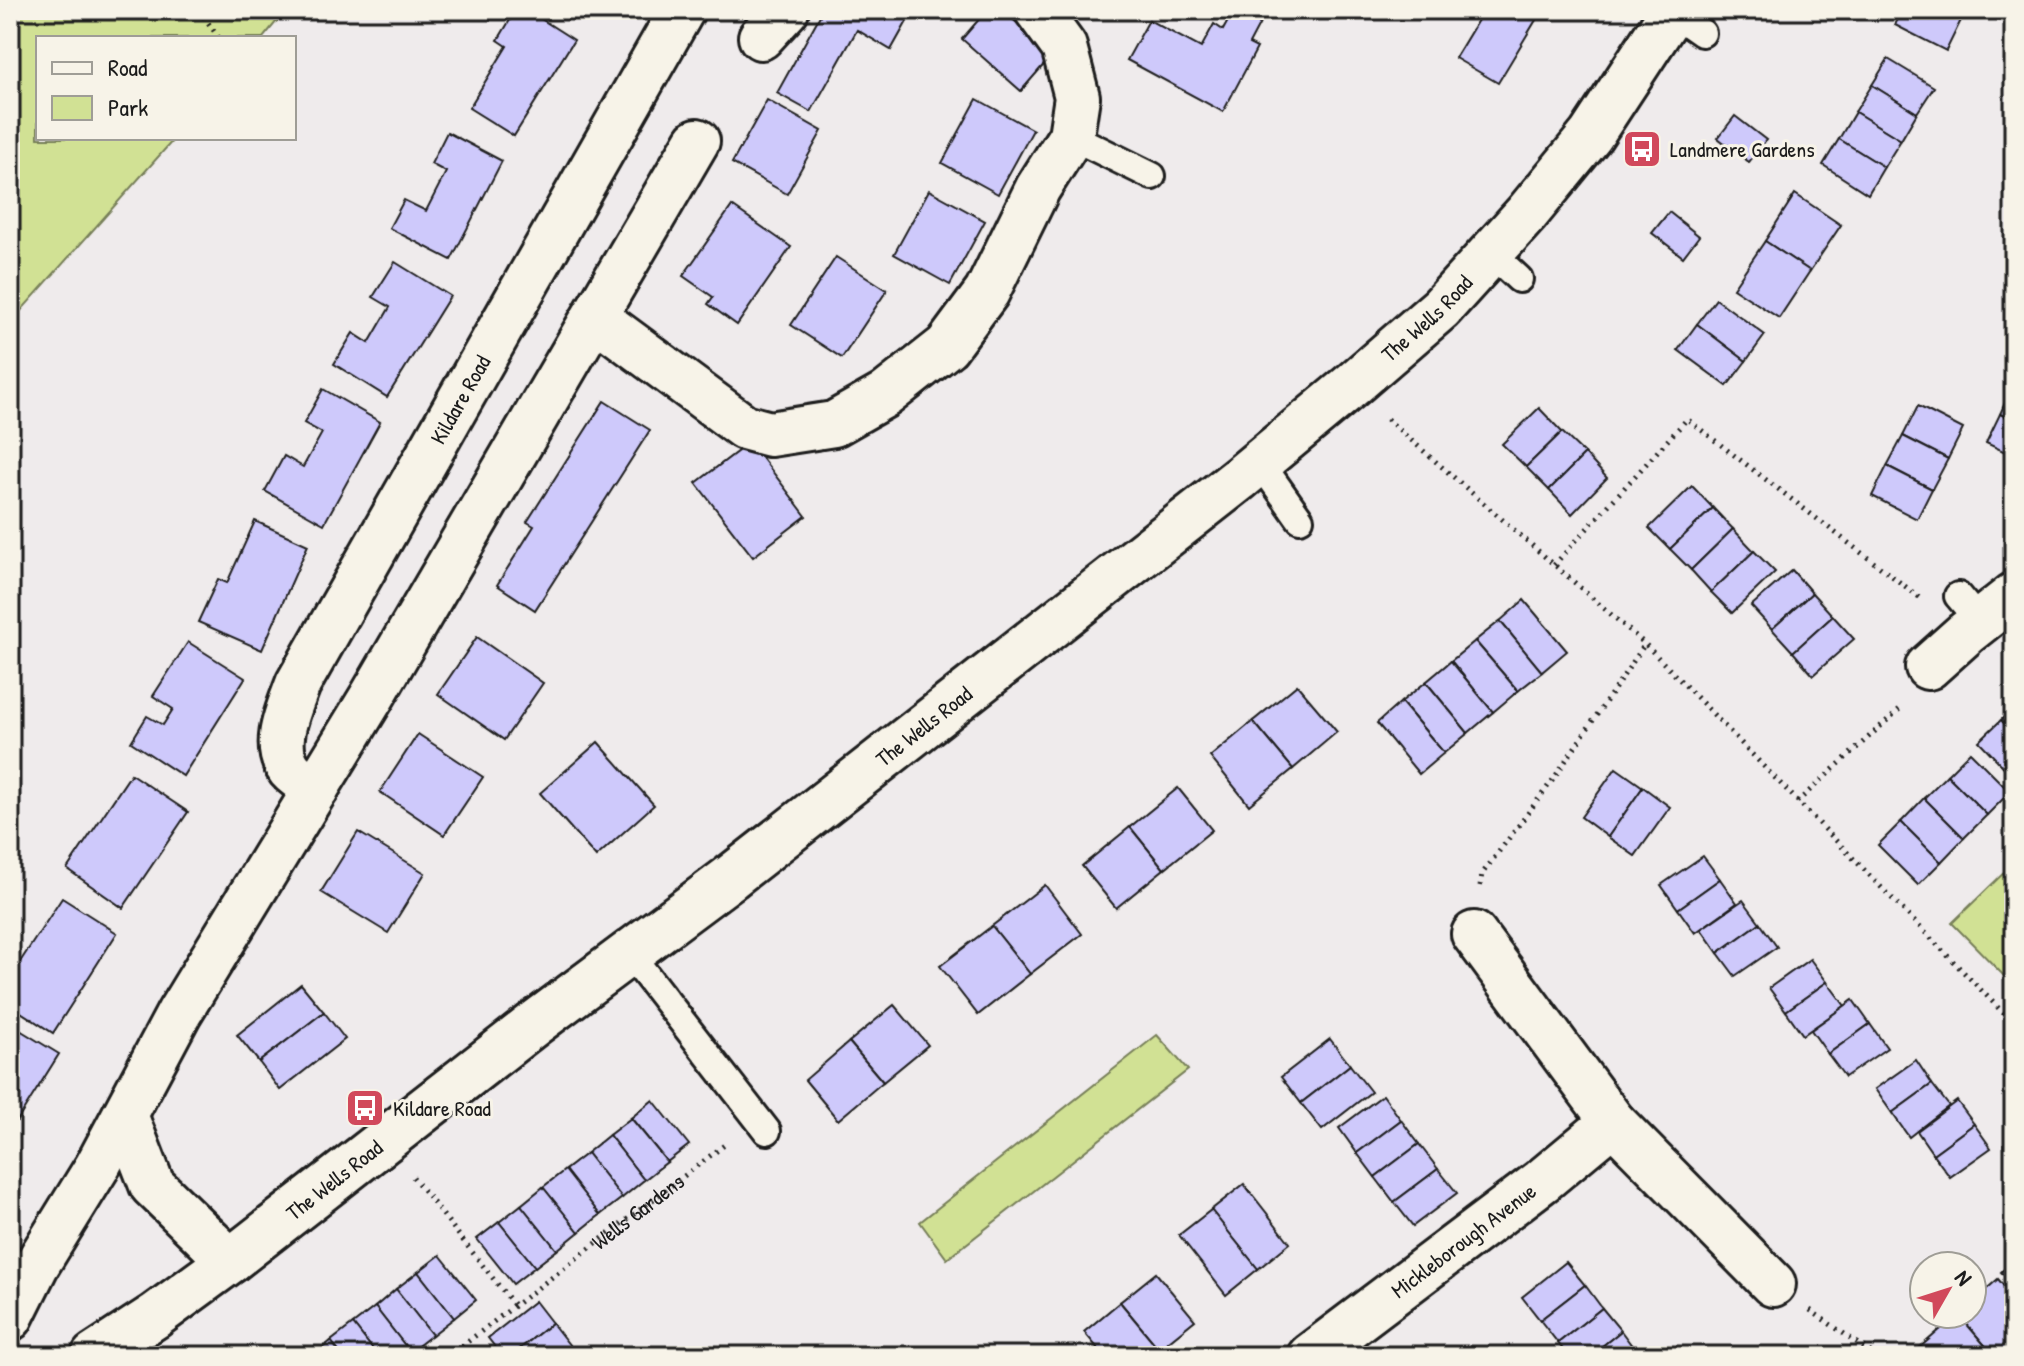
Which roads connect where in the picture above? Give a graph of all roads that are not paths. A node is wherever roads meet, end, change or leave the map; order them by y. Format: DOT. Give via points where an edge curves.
graph roads {
  1 [pos="682,10"];
  2 [pos="1037,10"];
  3 [pos="1683,18"];
  4 [pos="1071,136"];
  5 [pos="697,141"];
  6 [pos="1152,176"];
  7 [pos="595,317"];
  8 [pos="1259,461"];
  9 [pos="1300,519"];
  10 [pos="2014,595"];
  11 [pos="1924,671"];
  12 [pos="316,789"];
  13 [pos="1474,934"];
  14 [pos="629,953"];
  15 [pos="125,1115"];
  16 [pos="1613,1122"];
  17 [pos="763,1124"];
  18 [pos="230,1261"];
  19 [pos="1788,1294"];
  20 [pos="10,1318"];
  21 [pos="94,1356"];
  22 [pos="1310,1356"];
  1 -- 12 [label="street, Kildare Road" via="298,684 283,728 282,752 290,770"];
  2 -- 4 [label="street" via="1064,47 1077,97"];
  3 -- 8 [label="street, The Wells Road" via="1591,135 1505,266 1441,308"];
  4 -- 6 [label="lane"];
  4 -- 7 [label="street" via="1038,188 987,292 947,346 885,395 834,424 770,434 744,427"];
  5 -- 7 [label="street"];
  7 -- 12 [label="street"];
  8 -- 9 [label="lane"];
  8 -- 14 [label="street, The Wells Road"];
  10 -- 11 [label="street" via="1968,617"];
  12 -- 15 [label="street" via="179,1013"];
  13 -- 16 [label="street"];
  14 -- 17 [label="lane"];
  14 -- 18 [label="street, The Wells Road"];
  15 -- 18 [label="street" via="152,1185"];
  15 -- 20 [label="street"];
  16 -- 19 [label="street"];
  16 -- 22 [label="street, Mickleborough Avenue"];
  18 -- 21 [label="street, The Wells Road"];
}
